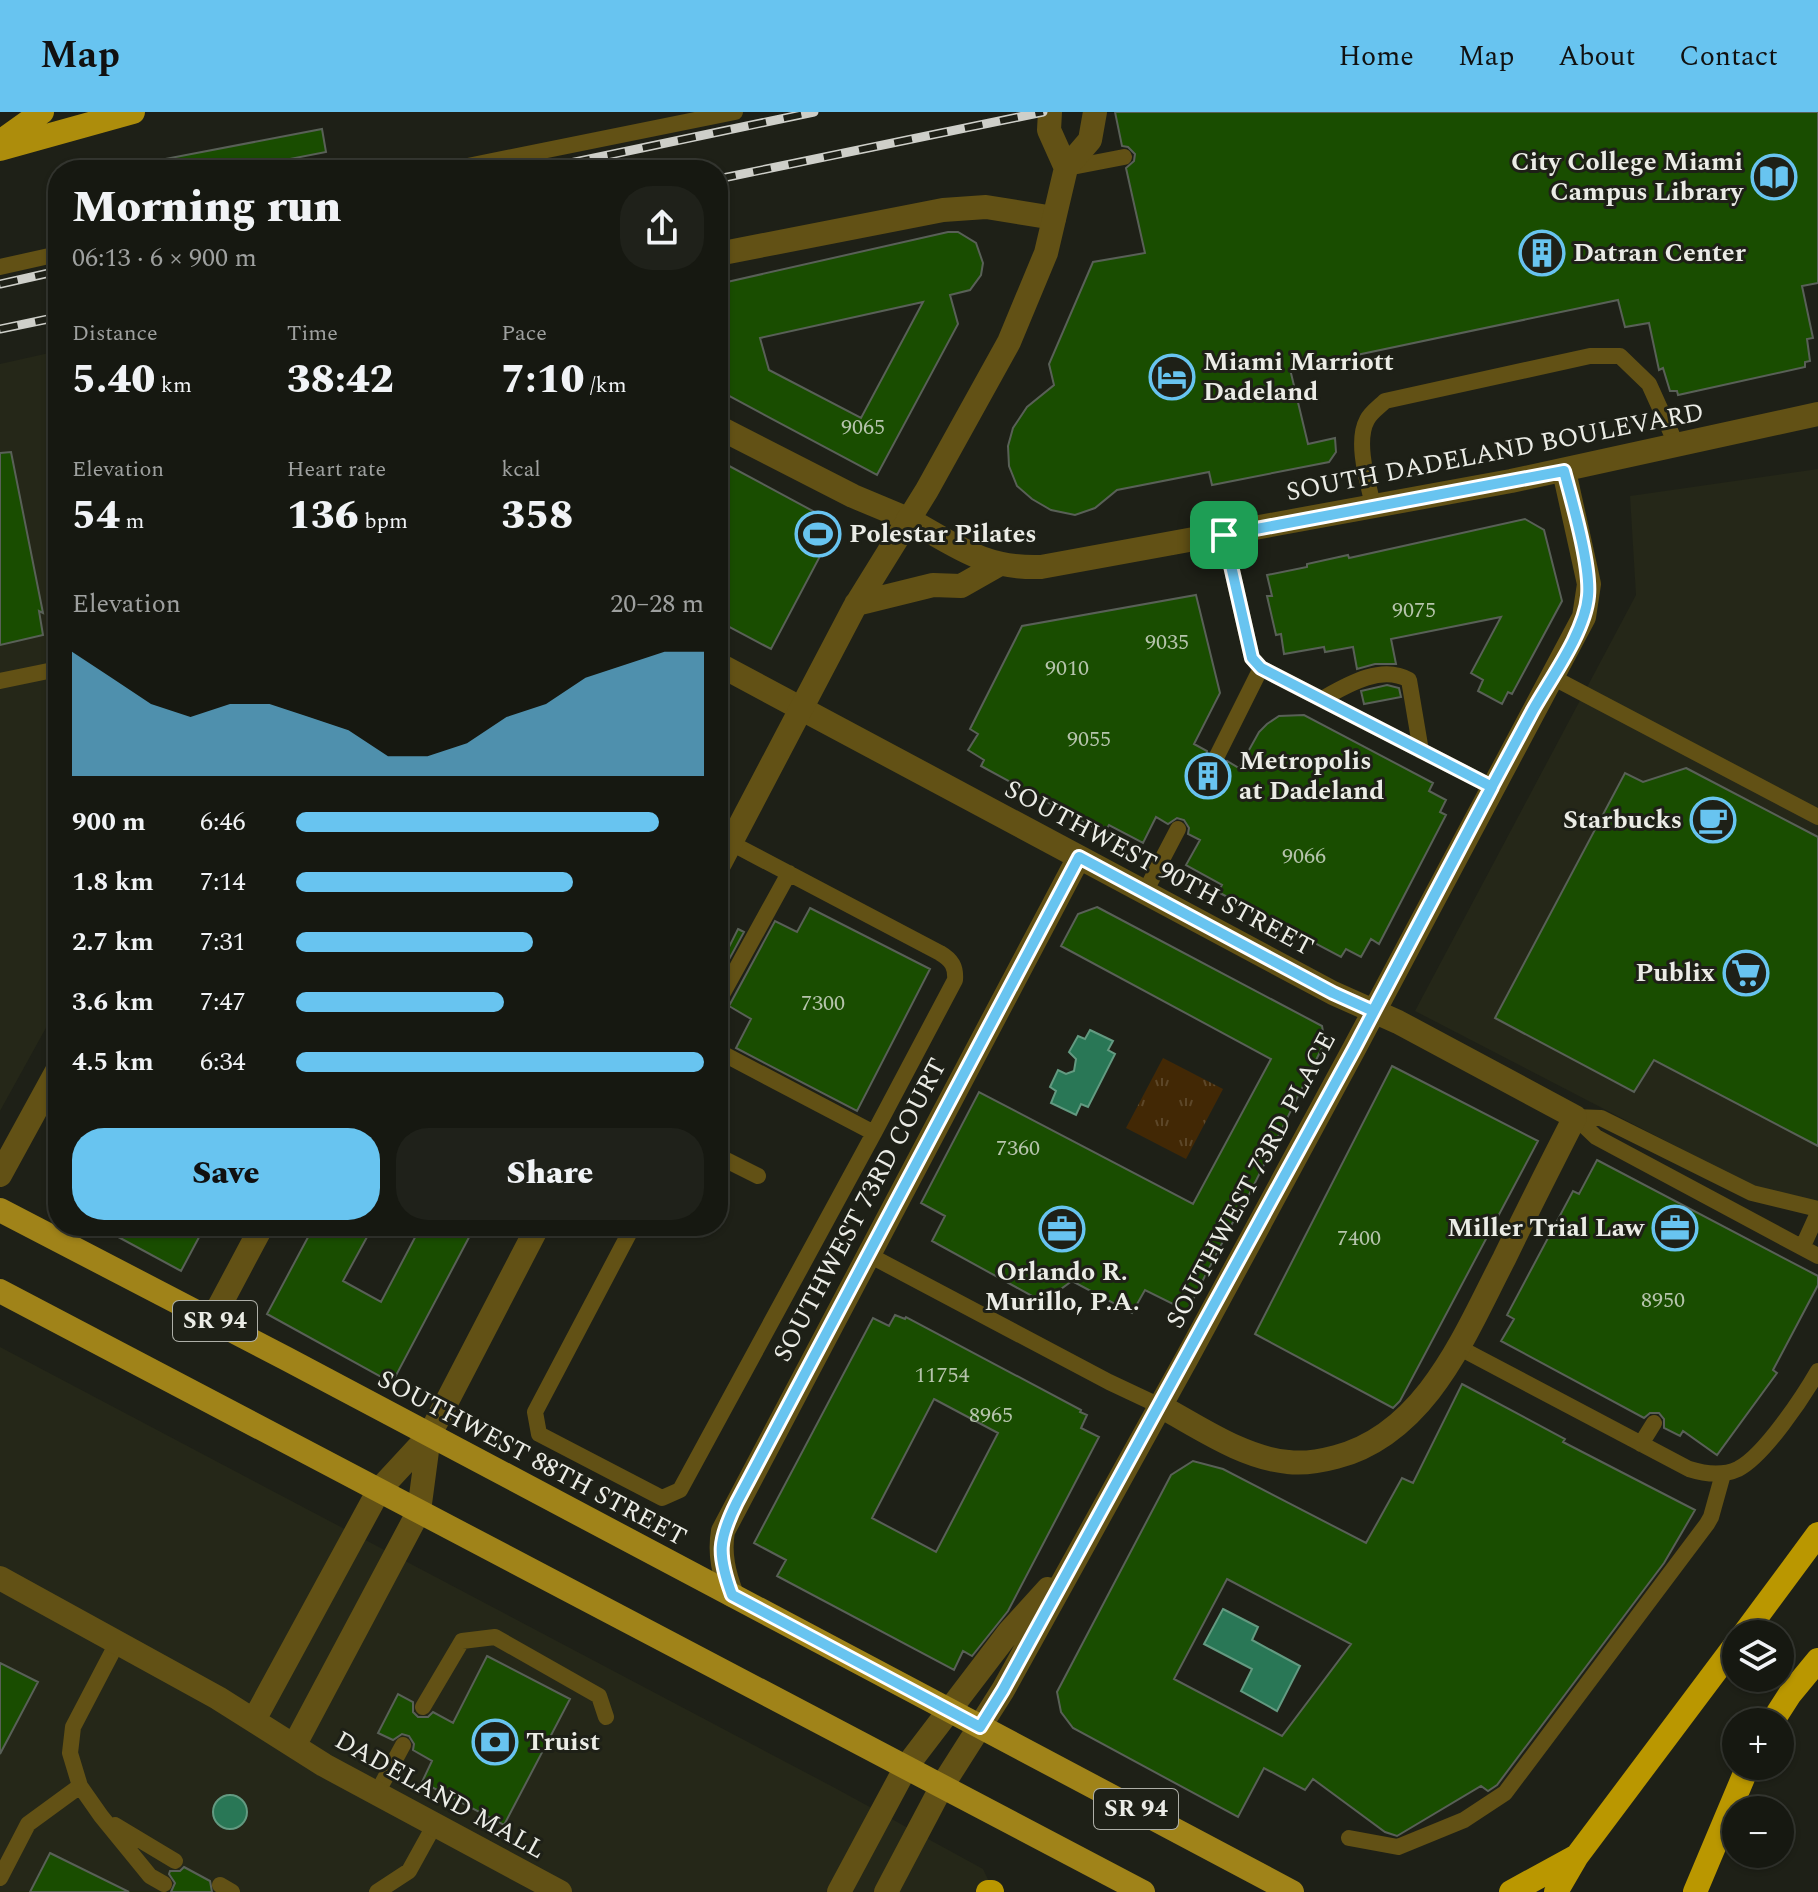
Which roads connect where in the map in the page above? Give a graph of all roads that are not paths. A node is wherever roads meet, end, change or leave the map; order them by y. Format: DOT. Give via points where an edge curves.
graph roads {
  1 [pos="42,112"];
  2 [pos="133,112"];
  3 [pos="735,112"];
  4 [pos="1050,112"];
  5 [pos="1095,112"];
  6 [pos="100,117"];
  7 [pos="0,142"];
  8 [pos="0,149"];
  9 [pos="1124,157"];
  10 [pos="497,160"];
  11 [pos="1066,168"];
  12 [pos="1054,218"];
  13 [pos="728,252"];
  14 [pos="48,256"];
  15 [pos="0,267"];
  16 [pos="1818,414"];
  17 [pos="728,432"];
  18 [pos="1677,446"];
  19 [pos="1564,471"];
  20 [pos="1373,505"];
  21 [pos="908,519"];
  22 [pos="1224,535"];
  23 [pos="998,565"];
  24 [pos="856,604"];
  25 [pos="1261,668"];
  26 [pos="728,669"];
  27 [pos="48,671"];
  28 [pos="1552,677"];
  29 [pos="0,681"];
  30 [pos="1322,699"];
  31 [pos="800,709"];
  32 [pos="1421,751"];
  33 [pos="1217,756"];
  34 [pos="1492,787"];
  35 [pos="1818,817"];
  36 [pos="1178,829"];
  37 [pos="731,843"];
  38 [pos="728,849"];
  39 [pos="1079,857"];
  40 [pos="789,873"];
  41 [pos="1145,892"];
  42 [pos="728,984"];
  43 [pos="1373,1011"];
  44 [pos="728,1056"];
  45 [pos="48,1087"];
  46 [pos="1575,1117"];
  47 [pos="874,1133"];
  48 [pos="728,1161"];
  49 [pos="0,1175"];
  50 [pos="758,1176"];
  51 [pos="0,1210"];
  52 [pos="1818,1211"];
  53 [pos="48,1235"];
  54 [pos="50,1236"];
  55 [pos="257,1236"];
  56 [pos="533,1236"];
  57 [pos="628,1236"];
  58 [pos="1803,1246"];
  59 [pos="869,1255"];
  60 [pos="1818,1256"];
  61 [pos="0,1291"];
  62 [pos="212,1320"];
  63 [pos="1458,1347"];
  64 [pos="1818,1371"];
  65 [pos="1160,1406"];
  66 [pos="1654,1423"];
  67 [pos="429,1436"];
  68 [pos="1641,1444"];
  69 [pos="1723,1474"];
  70 [pos="379,1490"];
  71 [pos="419,1511"];
  72 [pos="1818,1534"];
  73 [pos="1072,1562"];
  74 [pos="0,1578"];
  75 [pos="732,1595"];
  76 [pos="1754,1620"];
  77 [pos="117,1643"];
  78 [pos="1818,1660"];
  79 [pos="1722,1663"];
  80 [pos="423,1707"];
  81 [pos="1781,1708"];
  82 [pos="949,1710"];
  83 [pos="606,1717"];
  84 [pos="254,1720"];
  85 [pos="980,1727"];
  86 [pos="403,1745"];
  87 [pos="294,1746"];
  88 [pos="906,1767"];
  89 [pos="1742,1780"];
  90 [pos="80,1786"];
  91 [pos="942,1786"];
  92 [pos="377,1793"];
  93 [pos="103,1818"];
  94 [pos="435,1824"];
  95 [pos="1349,1838"];
  96 [pos="1577,1856"];
  97 [pos="175,1861"];
  98 [pos="0,1878"];
  99 [pos="164,1884"];
  100 [pos="377,1892"];
  101 [pos="560,1892"];
  102 [pos="839,1892"];
  103 [pos="886,1892"];
  104 [pos="1143,1892"];
  105 [pos="1292,1892"];
  106 [pos="1511,1892"];
  107 [pos="1556,1892"];
  108 [pos="1695,1892"];
  1 -- 7 [label="highway"];
  2 -- 6 [label="highway"];
  3 -- 10 [label="lane"];
  4 -- 11 [label="street" via="1049,130"];
  5 -- 11 [label="street" via="1090,140"];
  6 -- 8 [label="highway"];
  9 -- 11 [label="lane"];
  11 -- 12 [label="street"];
  12 -- 13 [label="street" via="1003,208 957,208"];
  12 -- 21 [label="street" via="1046,253 1012,334"];
  14 -- 15 [label="lane"];
  16 -- 18 [label="street, SOUTH DADELAND BOULEVARD"];
  17 -- 21 [label="street, SOUTH DADELAND BOULEVARD"];
  18 -- 19 [label="street, SOUTH DADELAND BOULEVARD"];
  18 -- 20 [label="lane" via="1649,384 1620,356 1590,356 1385,401 1366,420 1363,439"];
  19 -- 20 [label="street, SOUTH DADELAND BOULEVARD"];
  19 -- 28 [label="street, SOUTHWEST 73RD PLACE" via="1589,595 1584,617"];
  20 -- 22 [label="street, SOUTH DADELAND BOULEVARD"];
  21 -- 23 [label="street, SOUTH DADELAND BOULEVARD"];
  21 -- 24 [label="street"];
  22 -- 23 [label="street, SOUTH DADELAND BOULEVARD" via="1061,565"];
  22 -- 25 [label="lane" via="1252,658"];
  23 -- 24 [label="street" via="961,586 933,585"];
  24 -- 31 [label="street"];
  25 -- 30 [label="lane"];
  25 -- 33 [label="lane"];
  26 -- 31 [label="street, SOUTHWEST 90TH STREET"];
  27 -- 29 [label="lane"];
  28 -- 34 [label="street, SOUTHWEST 73RD PLACE"];
  28 -- 35 [label="lane"];
  30 -- 32 [label="lane"];
  30 -- 32 [label="lane" via="1366,676 1404,676 1414,694"];
  31 -- 37 [label="street"];
  31 -- 39 [label="street, SOUTHWEST 90TH STREET"];
  32 -- 34 [label="lane"];
  34 -- 43 [label="street, SOUTHWEST 73RD PLACE"];
  36 -- 41 [label="lane"];
  37 -- 38 [label="street"];
  37 -- 40 [label="lane"];
  39 -- 41 [label="street, SOUTHWEST 90TH STREET"];
  39 -- 59 [label="street, SOUTHWEST 73RD COURT"];
  40 -- 42 [label="lane"];
  40 -- 47 [label="lane" via="940,953 956,971"];
  41 -- 43 [label="street, SOUTHWEST 90TH STREET"];
  43 -- 46 [label="street, SOUTHWEST 90TH STREET"];
  43 -- 65 [label="street, SOUTHWEST 73RD PLACE"];
  44 -- 47 [label="lane"];
  45 -- 49 [label="street"];
  46 -- 52 [label="lane" via="1601,1118 1752,1193"];
  46 -- 58 [label="lane" via="1596,1137"];
  46 -- 63 [label="street"];
  47 -- 57 [label="lane" via="680,1490 662,1498 539,1434 535,1412"];
  48 -- 50 [label="lane"];
  51 -- 53 [label="main road, SOUTHWEST 88TH STREET / SR 94"];
  52 -- 58 [label="lane"];
  54 -- 62 [label="main road, SOUTHWEST 88TH STREET / SR 94"];
  55 -- 62 [label="street"];
  56 -- 67 [label="street"];
  58 -- 60 [label="lane"];
  59 -- 65 [label="lane"];
  59 -- 75 [label="street, SOUTHWEST 73RD COURT" via="723,1531 723,1567"];
  61 -- 70 [label="main road, SR 94"];
  62 -- 67 [label="main road, SOUTHWEST 88TH STREET / SR 94"];
  63 -- 65 [label="street" via="1435,1384 1391,1431 1361,1449 1322,1460 1288,1462 1255,1454"];
  63 -- 68 [label="lane"];
  64 -- 69 [label="lane" via="1765,1445 1738,1469"];
  65 -- 73 [label="street, SOUTHWEST 73RD PLACE"];
  66 -- 68 [label="lane"];
  67 -- 70 [label="street"];
  67 -- 71 [label="street"];
  67 -- 75 [label="main road, SOUTHWEST 88TH STREET / SR 94"];
  68 -- 69 [label="lane" via="1689,1469"];
  69 -- 95 [label="lane" via="1707,1524 1505,1793 1464,1820 1398,1847"];
  70 -- 71 [label="main road, SR 94"];
  70 -- 84 [label="street"];
  71 -- 87 [label="street, DADELAND MALL"];
  71 -- 88 [label="main road, SR 94"];
  72 -- 76 [label="highway"];
  73 -- 82 [label="street"];
  73 -- 85 [label="street, SOUTHWEST 73RD PLACE"];
  74 -- 77 [label="street, DADELAND MALL"];
  75 -- 82 [label="main road, SOUTHWEST 88TH STREET / SR 94"];
  77 -- 84 [label="street, DADELAND MALL"];
  77 -- 90 [label="lane" via="73,1727 70,1753"];
  78 -- 81 [label="highway"];
  79 -- 96 [label="highway"];
  80 -- 83 [label="lane" via="462,1641 495,1637 599,1696"];
  82 -- 85 [label="main road, SOUTHWEST 88TH STREET / SR 94"];
  82 -- 88 [label="street"];
  84 -- 87 [label="street, DADELAND MALL"];
  85 -- 91 [label="street"];
  85 -- 105 [label="main road, SOUTHWEST 88TH STREET / SR 94"];
  86 -- 92 [label="lane"];
  87 -- 92 [label="street, DADELAND MALL"];
  88 -- 91 [label="main road, SR 94"];
  88 -- 102 [label="street"];
  89 -- 108 [label="highway"];
  90 -- 93 [label="lane"];
  90 -- 98 [label="lane" via="28,1824"];
  91 -- 103 [label="street"];
  91 -- 104 [label="main road, SR 94"];
  92 -- 94 [label="street, DADELAND MALL"];
  93 -- 97 [label="lane"];
  93 -- 99 [label="lane" via="150,1876"];
  94 -- 100 [label="lane" via="409,1871"];
  94 -- 101 [label="street, DADELAND MALL"];
  96 -- 106 [label="highway"];
  96 -- 107 [label="highway"];
}
